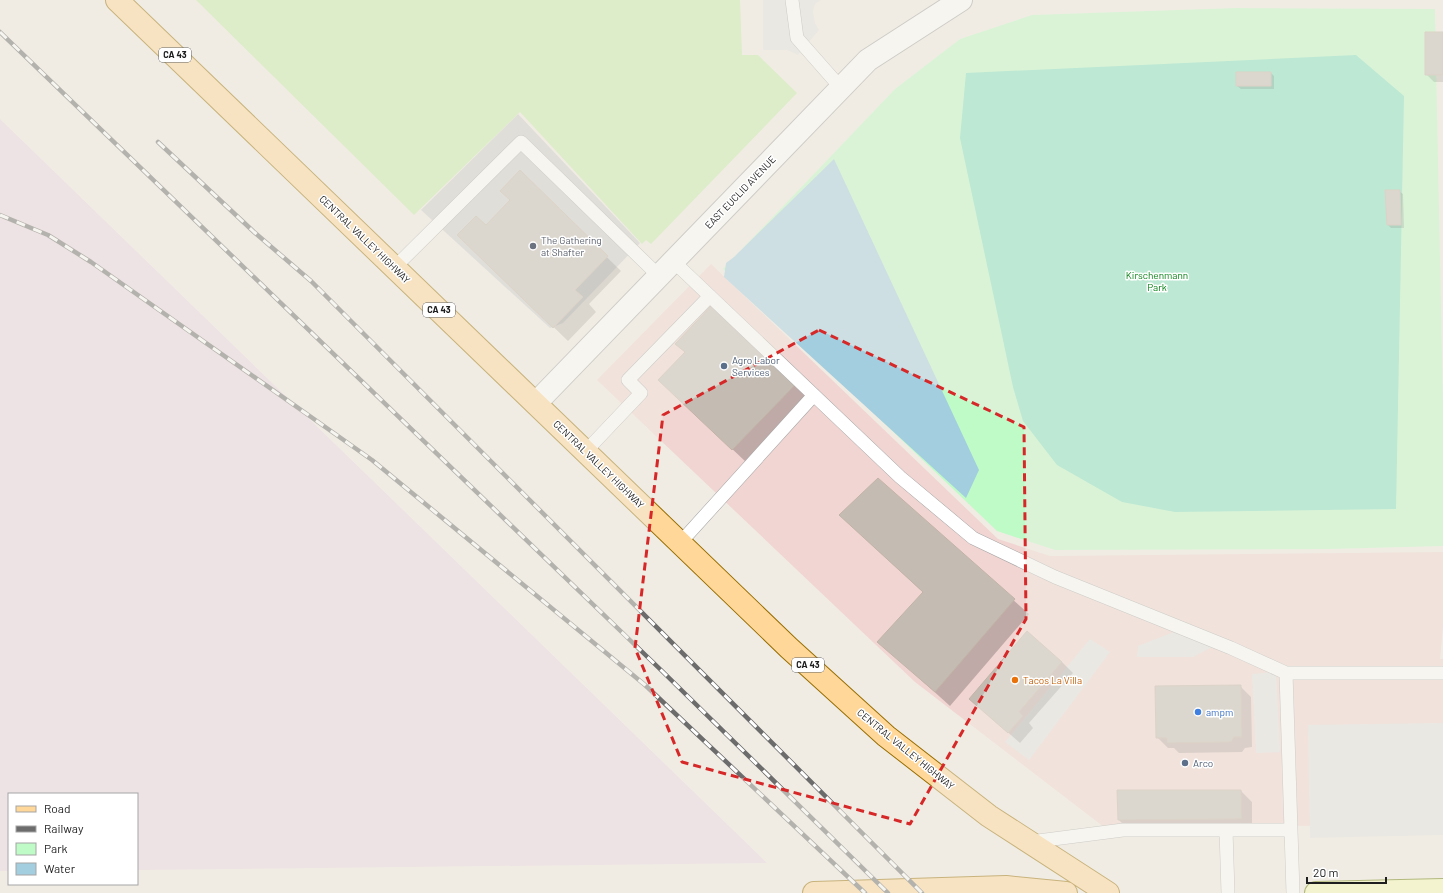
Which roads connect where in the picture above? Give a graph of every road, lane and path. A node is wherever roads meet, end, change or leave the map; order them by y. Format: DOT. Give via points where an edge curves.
graph roads {
  1 [pos="118,0"];
  2 [pos="792,0"];
  3 [pos="962,0"];
  4 [pos="841,88"];
  5 [pos="395,267"];
  6 [pos="666,268"];
  7 [pos="710,296"];
  8 [pos="814,395"];
  9 [pos="536,404"];
  10 [pos="586,451"];
  11 [pos="680,543"];
  12 [pos="1286,673"];
  13 [pos="1443,673"];
  14 [pos="1226,830"];
  15 [pos="1291,830"];
  16 [pos="1030,842"];
  17 [pos="1443,890"];
  18 [pos="1376,892"];
  19 [pos="814,893"];
  20 [pos="1066,893"];
  21 [pos="1108,893"];
  22 [pos="1228,893"];
  23 [pos="1293,893"];
  24 [pos="1316,893"];
  1 -- 5 [label="main road, CENTRAL VALLEY HIGHWAY / CA 43"];
  2 -- 4 [label="lane" via="797,38"];
  3 -- 4 [label="street, EAST EUCLID AVENUE" via="868,60"];
  4 -- 6 [label="street, EAST EUCLID AVENUE"];
  5 -- 6 [label="lane" via="521,142"];
  5 -- 9 [label="main road, CENTRAL VALLEY HIGHWAY / CA 43"];
  6 -- 7 [label="lane"];
  6 -- 9 [label="street, EAST EUCLID AVENUE"];
  7 -- 8 [label="lane"];
  7 -- 10 [label="lane" via="628,380 641,393"];
  8 -- 11 [label="lane"];
  8 -- 12 [label="lane" via="900,477 973,538 1056,577"];
  9 -- 10 [label="main road, CENTRAL VALLEY HIGHWAY / CA 43"];
  10 -- 11 [label="main road, CENTRAL VALLEY HIGHWAY / CA 43"];
  11 -- 16 [label="main road, CENTRAL VALLEY HIGHWAY / CA 43" via="789,648 886,736 989,816"];
  12 -- 13 [label="lane"];
  12 -- 15 [label="lane"];
  14 -- 15 [label="lane"];
  14 -- 16 [label="lane" via="1123,830"];
  14 -- 22 [label="lane"];
  15 -- 23 [label="lane"];
  16 -- 21 [label="main road, CENTRAL VALLEY HIGHWAY / CA 43"];
  17 -- 18 [label="main road"];
  18 -- 24 [label="main road"];
  19 -- 20 [label="main road" via="1006,887"];
}
